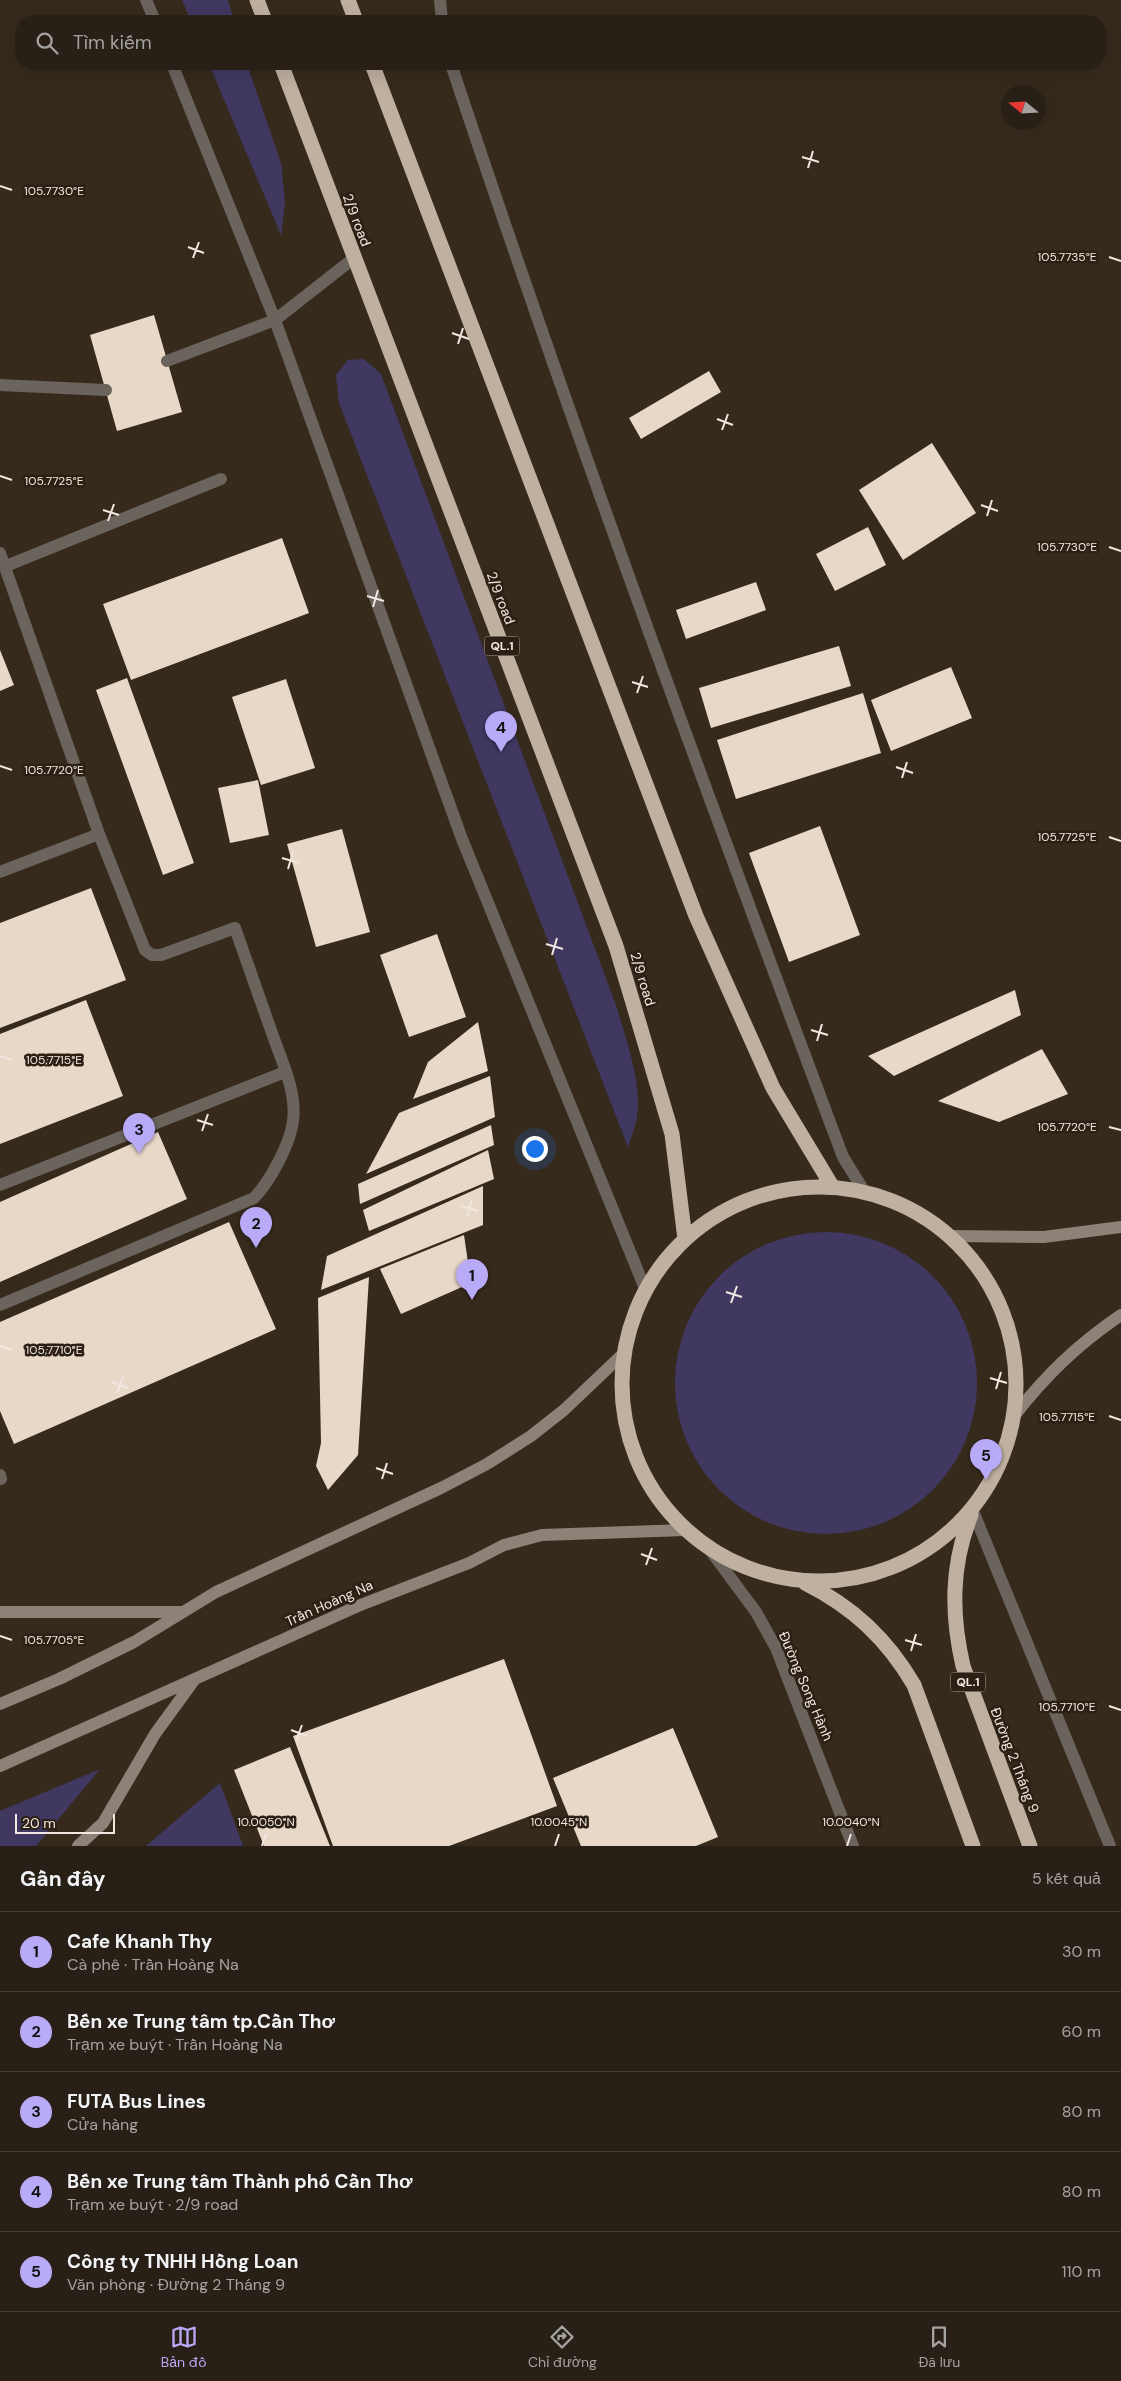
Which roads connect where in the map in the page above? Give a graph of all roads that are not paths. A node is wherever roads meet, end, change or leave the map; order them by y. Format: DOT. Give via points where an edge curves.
graph roads {
  1 [pos="146,0"];
  2 [pos="257,0"];
  3 [pos="348,0"];
  4 [pos="440,0"];
  5 [pos="152,15"];
  6 [pos="263,15"];
  7 [pos="354,15"];
  8 [pos="441,15"];
  9 [pos="174,70"];
  10 [pos="283,70"];
  11 [pos="374,70"];
  12 [pos="453,70"];
  13 [pos="354,258"];
  14 [pos="275,320"];
  15 [pos="167,361"];
  16 [pos="0,384"];
  17 [pos="106,390"];
  18 [pos="221,479"];
  19 [pos="0,553"];
  20 [pos="6,566"];
  21 [pos="99,834"];
  22 [pos="0,872"];
  23 [pos="285,1072"];
  24 [pos="0,1185"];
  25 [pos="832,1186"];
  26 [pos="864,1191"];
  27 [pos="1121,1227"];
  28 [pos="951,1236"];
  29 [pos="685,1239"];
  30 [pos="646,1291"];
  31 [pos="0,1305"];
  32 [pos="1121,1316"];
  33 [pos="625,1352"];
  34 [pos="1014,1416"];
  35 [pos="973,1511"];
  36 [pos="685,1530"];
  37 [pos="710,1550"];
  38 [pos="801,1581"];
  39 [pos="0,1612"];
  40 [pos="183,1612"];
  41 [pos="196,1678"];
  42 [pos="0,1704"];
  43 [pos="0,1766"];
  44 [pos="78,1846"];
  45 [pos="853,1846"];
  46 [pos="973,1846"];
  47 [pos="1030,1846"];
  48 [pos="1110,1846"];
  1 -- 5 [label="street"];
  2 -- 6 [label="highway"];
  3 -- 7 [label="highway"];
  4 -- 8 [label="street"];
  9 -- 14 [label="street"];
  10 -- 13 [label="highway, 2/9 road / QL.1"];
  11 -- 25 [label="highway" via="696,916 773,1088"];
  12 -- 26 [label="street" via="569,412 690,749 842,1157"];
  13 -- 14 [label="street"];
  13 -- 29 [label="highway, 2/9 road / QL.1" via="616,946 672,1134"];
  14 -- 15 [label="street"];
  14 -- 30 [label="street" via="462,839"];
  16 -- 17 [label="street"];
  18 -- 20 [label="street"];
  19 -- 20 [label="street"];
  20 -- 21 [label="street"];
  21 -- 22 [label="street"];
  21 -- 23 [label="street" via="145,950 152,955 161,955 235,928"];
  23 -- 24 [label="street"];
  23 -- 31 [label="street" via="293,1098 293,1122 280,1159 266,1185 254,1198"];
  25 -- 26 [label="highway"];
  25 -- 29 [label="highway" via="801,1187 739,1203"];
  26 -- 28 [label="highway" via="918,1212"];
  27 -- 28 [label="main road" via="1044,1237"];
  28 -- 34 [label="highway" via="974,1261 1006,1318 1014,1358"];
  29 -- 30 [label="highway"];
  30 -- 33 [label="highway" via="633,1320"];
  32 -- 34 [label="main road" via="1090,1336 1061,1361"];
  33 -- 36 [label="highway" via="624,1416 632,1448 650,1485"];
  33 -- 40 [label="main road" via="532,1436 487,1464 216,1592"];
  34 -- 35 [label="highway" via="1006,1448"];
  35 -- 38 [label="highway" via="926,1550 897,1566 834,1582"];
  35 -- 47 [label="highway, Đường 2 Tháng 9 / QL.1" via="957,1562 954,1616 957,1641 962,1666"];
  35 -- 48 [label="street"];
  36 -- 37 [label="highway"];
  36 -- 41 [label="main road, Trần Hoàng Na" via="542,1535 504,1545 469,1563 358,1606"];
  37 -- 38 [label="highway" via="770,1576"];
  37 -- 45 [label="street, Đường Song Hành" via="756,1612 776,1648"];
  38 -- 46 [label="highway" via="848,1608 874,1631 901,1663 914,1685"];
  39 -- 40 [label="main road"];
  40 -- 42 [label="main road" via="134,1642"];
  41 -- 43 [label="main road, Trần Hoàng Na"];
  41 -- 44 [label="main road" via="155,1734 103,1823"];
}
